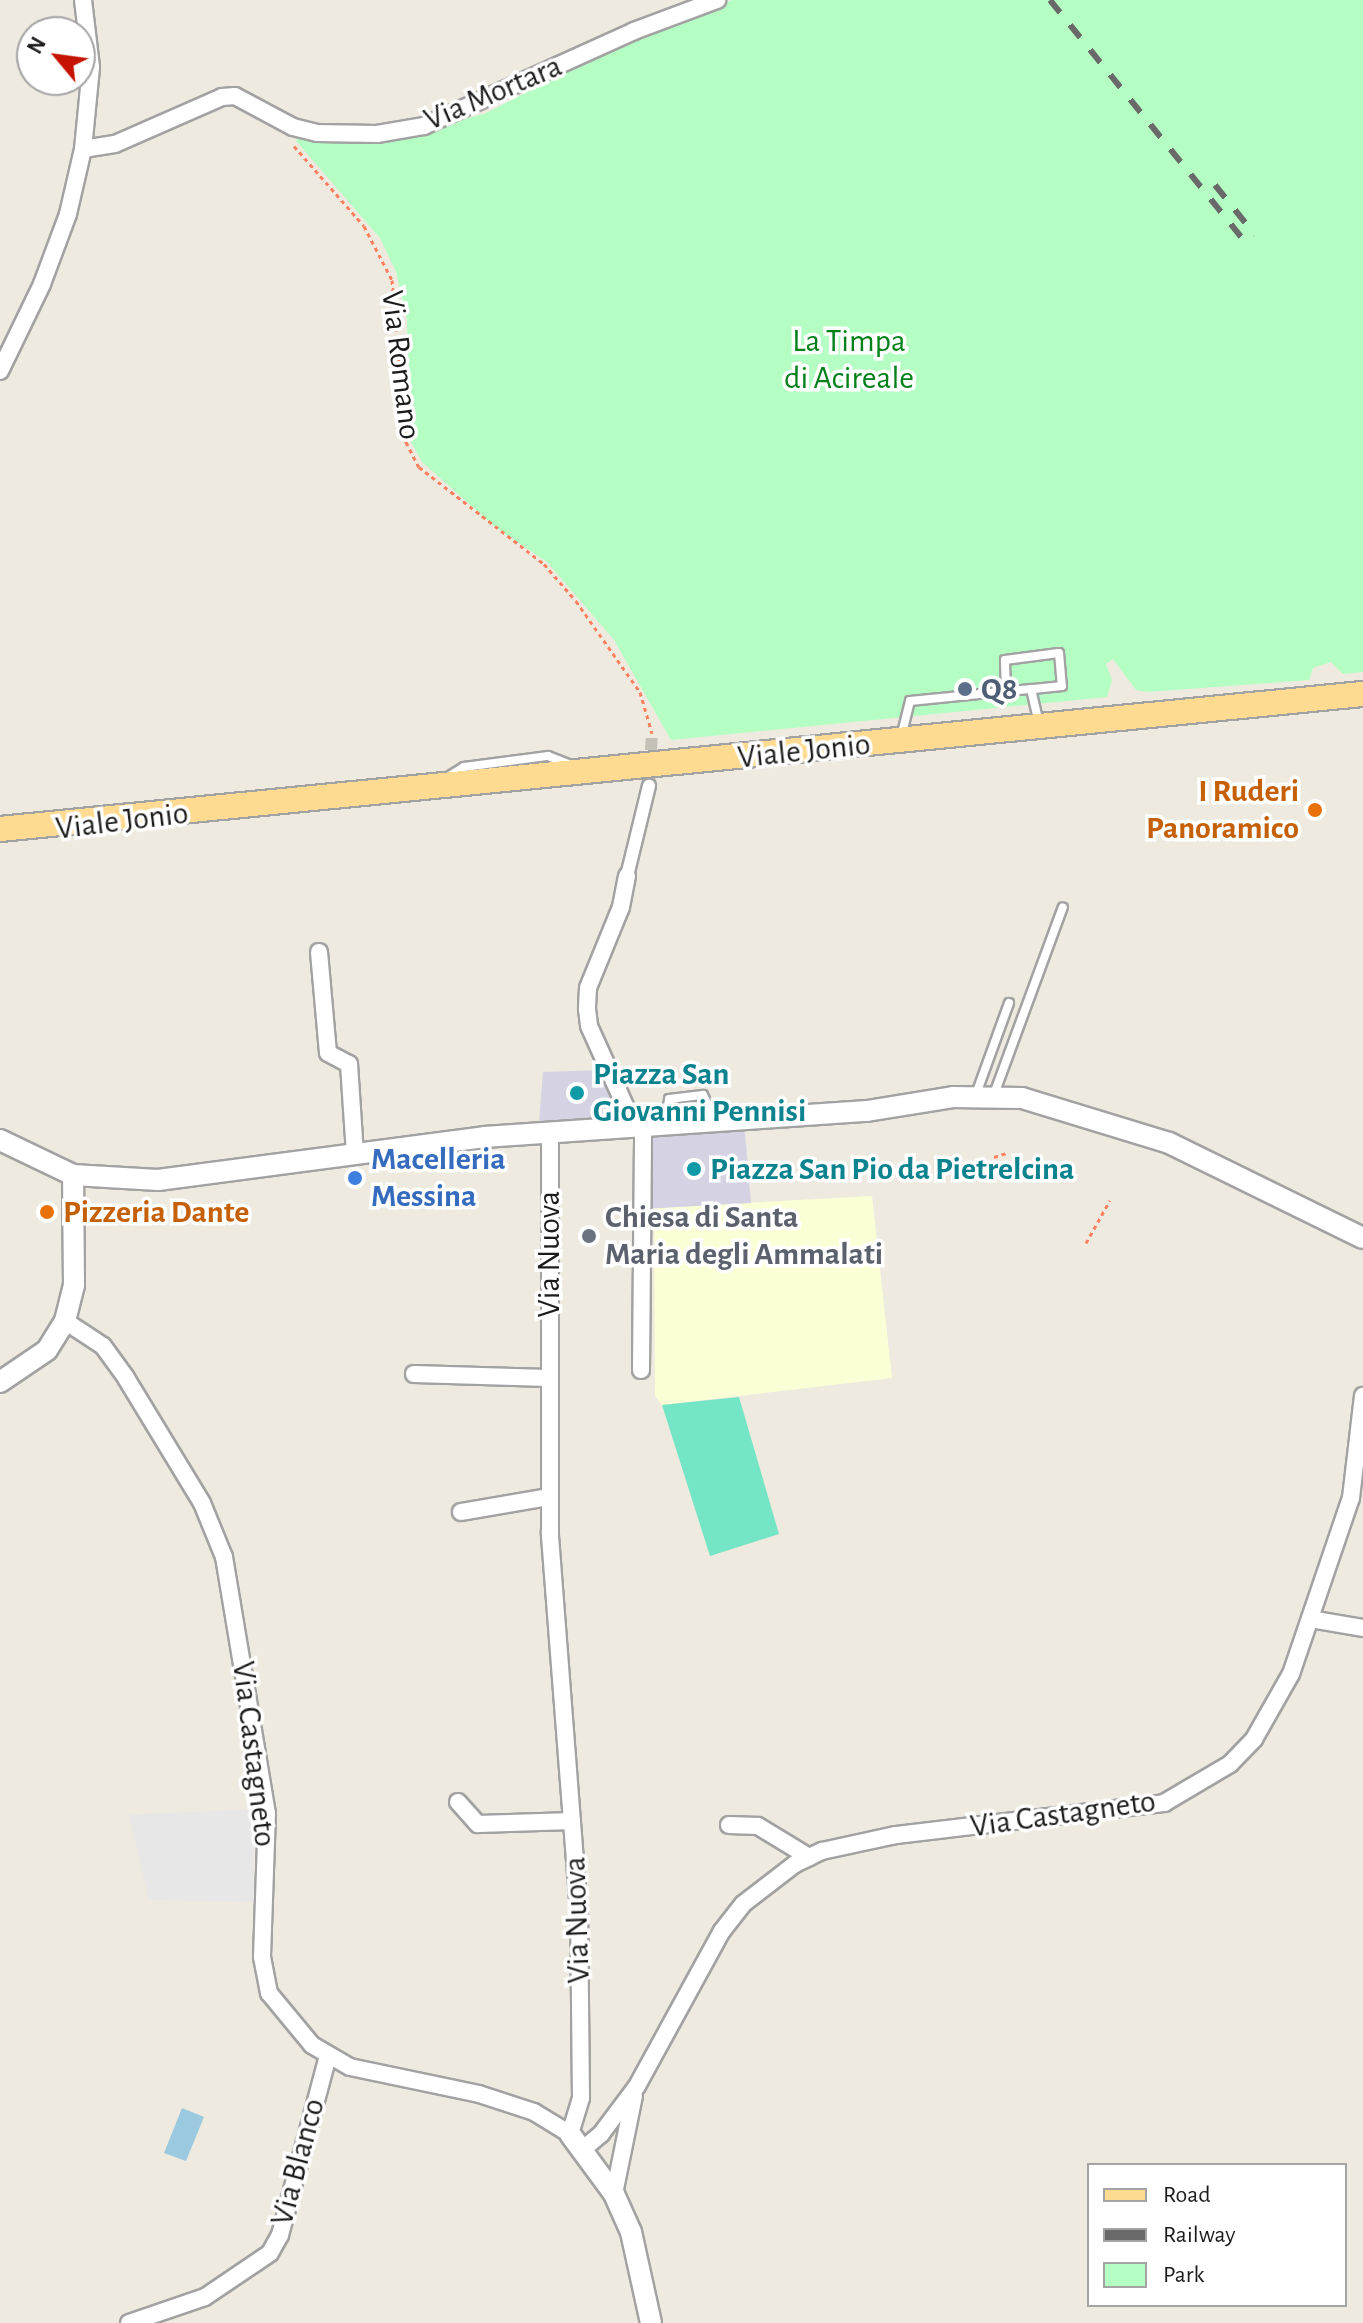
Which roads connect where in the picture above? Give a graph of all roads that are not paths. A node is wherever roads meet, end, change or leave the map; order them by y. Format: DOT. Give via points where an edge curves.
graph roads {
  1 [pos="83,0"];
  2 [pos="717,0"];
  3 [pos="83,149"];
  4 [pos="0,371"];
  5 [pos="1031,689"];
  6 [pos="1006,691"];
  7 [pos="1363,694"];
  8 [pos="1041,727"];
  9 [pos="900,741"];
  10 [pos="649,786"];
  11 [pos="245,806"];
  12 [pos="0,829"];
  13 [pos="0,837"];
  14 [pos="627,876"];
  15 [pos="1063,907"];
  16 [pos="319,952"];
  17 [pos="1009,1003"];
  18 [pos="984,1098"];
  19 [pos="716,1123"];
  20 [pos="665,1126"];
  21 [pos="639,1128"];
  22 [pos="550,1131"];
  23 [pos="0,1140"];
  24 [pos="355,1155"];
  25 [pos="73,1175"];
  26 [pos="1363,1238"];
  27 [pos="65,1321"];
  28 [pos="641,1370"];
  29 [pos="414,1374"];
  30 [pos="548,1378"];
  31 [pos="0,1382"];
  32 [pos="1363,1396"];
  33 [pos="1362,1422"];
  34 [pos="549,1497"];
  35 [pos="461,1512"];
  36 [pos="1310,1619"];
  37 [pos="1363,1628"];
  38 [pos="458,1802"];
  39 [pos="572,1821"];
  40 [pos="729,1825"];
  41 [pos="809,1857"];
  42 [pos="328,2056"];
  43 [pos="637,2086"];
  44 [pos="576,2142"];
  45 [pos="614,2194"];
  46 [pos="129,2323"];
  47 [pos="651,2323"];
  1 -- 3 [label="street" via="91,67"];
  2 -- 3 [label="street, Via Mortara" via="634,31 424,126 377,134 293,127 235,96 115,144"];
  3 -- 4 [label="street" via="68,214 42,284"];
  5 -- 6 [label="lane"];
  5 -- 6 [label="lane" via="1062,686 1059,653 1005,660"];
  5 -- 8 [label="lane"];
  6 -- 9 [label="lane" via="910,701"];
  7 -- 8 [label="main road, Viale Jonio"];
  8 -- 9 [label="main road, Viale Jonio"];
  9 -- 11 [label="main road, Viale Jonio"];
  10 -- 14 [label="street"];
  11 -- 12 [label="main road, Viale Jonio"];
  11 -- 13 [label="main road, Viale Jonio"];
  14 -- 21 [label="street" via="621,907 588,988 587,1009 589,1026"];
  15 -- 18 [label="lane"];
  16 -- 24 [label="street" via="328,1053 349,1064"];
  17 -- 18 [label="lane"];
  18 -- 19 [label="street"];
  18 -- 26 [label="street" via="1022,1098 1120,1125"];
  19 -- 20 [label="street"];
  19 -- 20 [label="lane" via="703,1095 669,1099"];
  20 -- 21 [label="street"];
  21 -- 22 [label="street"];
  21 -- 28 [label="street"];
  22 -- 24 [label="street"];
  22 -- 30 [label="street, Via Nuova"];
  23 -- 25 [label="street"];
  24 -- 25 [label="street" via="158,1180"];
  25 -- 27 [label="street" via="74,1286"];
  27 -- 31 [label="street" via="47,1350"];
  27 -- 42 [label="street, Via Castagneto" via="103,1346 126,1378 214,1529 235,1614 267,1813 262,1977 291,2022"];
  29 -- 30 [label="street"];
  30 -- 34 [label="street, Via Nuova"];
  32 -- 33 [label="street, Via Castagneto"];
  33 -- 36 [label="street, Via Castagneto" via="1351,1498"];
  34 -- 35 [label="street"];
  34 -- 39 [label="street, Via Nuova"];
  36 -- 37 [label="street"];
  36 -- 41 [label="street, Via Castagneto" via="1291,1674 1254,1739 1230,1764 1164,1803 896,1835"];
  38 -- 39 [label="street" via="478,1824"];
  39 -- 44 [label="street, Via Nuova" via="579,1913 581,2098"];
  40 -- 41 [label="street" via="758,1826"];
  41 -- 43 [label="street, Via Castagneto" via="767,1882 722,1931"];
  42 -- 44 [label="street, Via Castagneto" via="350,2067 424,2080 520,2107"];
  42 -- 46 [label="street, Via Blanco" via="280,2235 270,2253 205,2297"];
  43 -- 44 [label="street" via="601,2134"];
  43 -- 45 [label="street"];
  44 -- 45 [label="street"];
  45 -- 47 [label="street" via="631,2232"];
}
